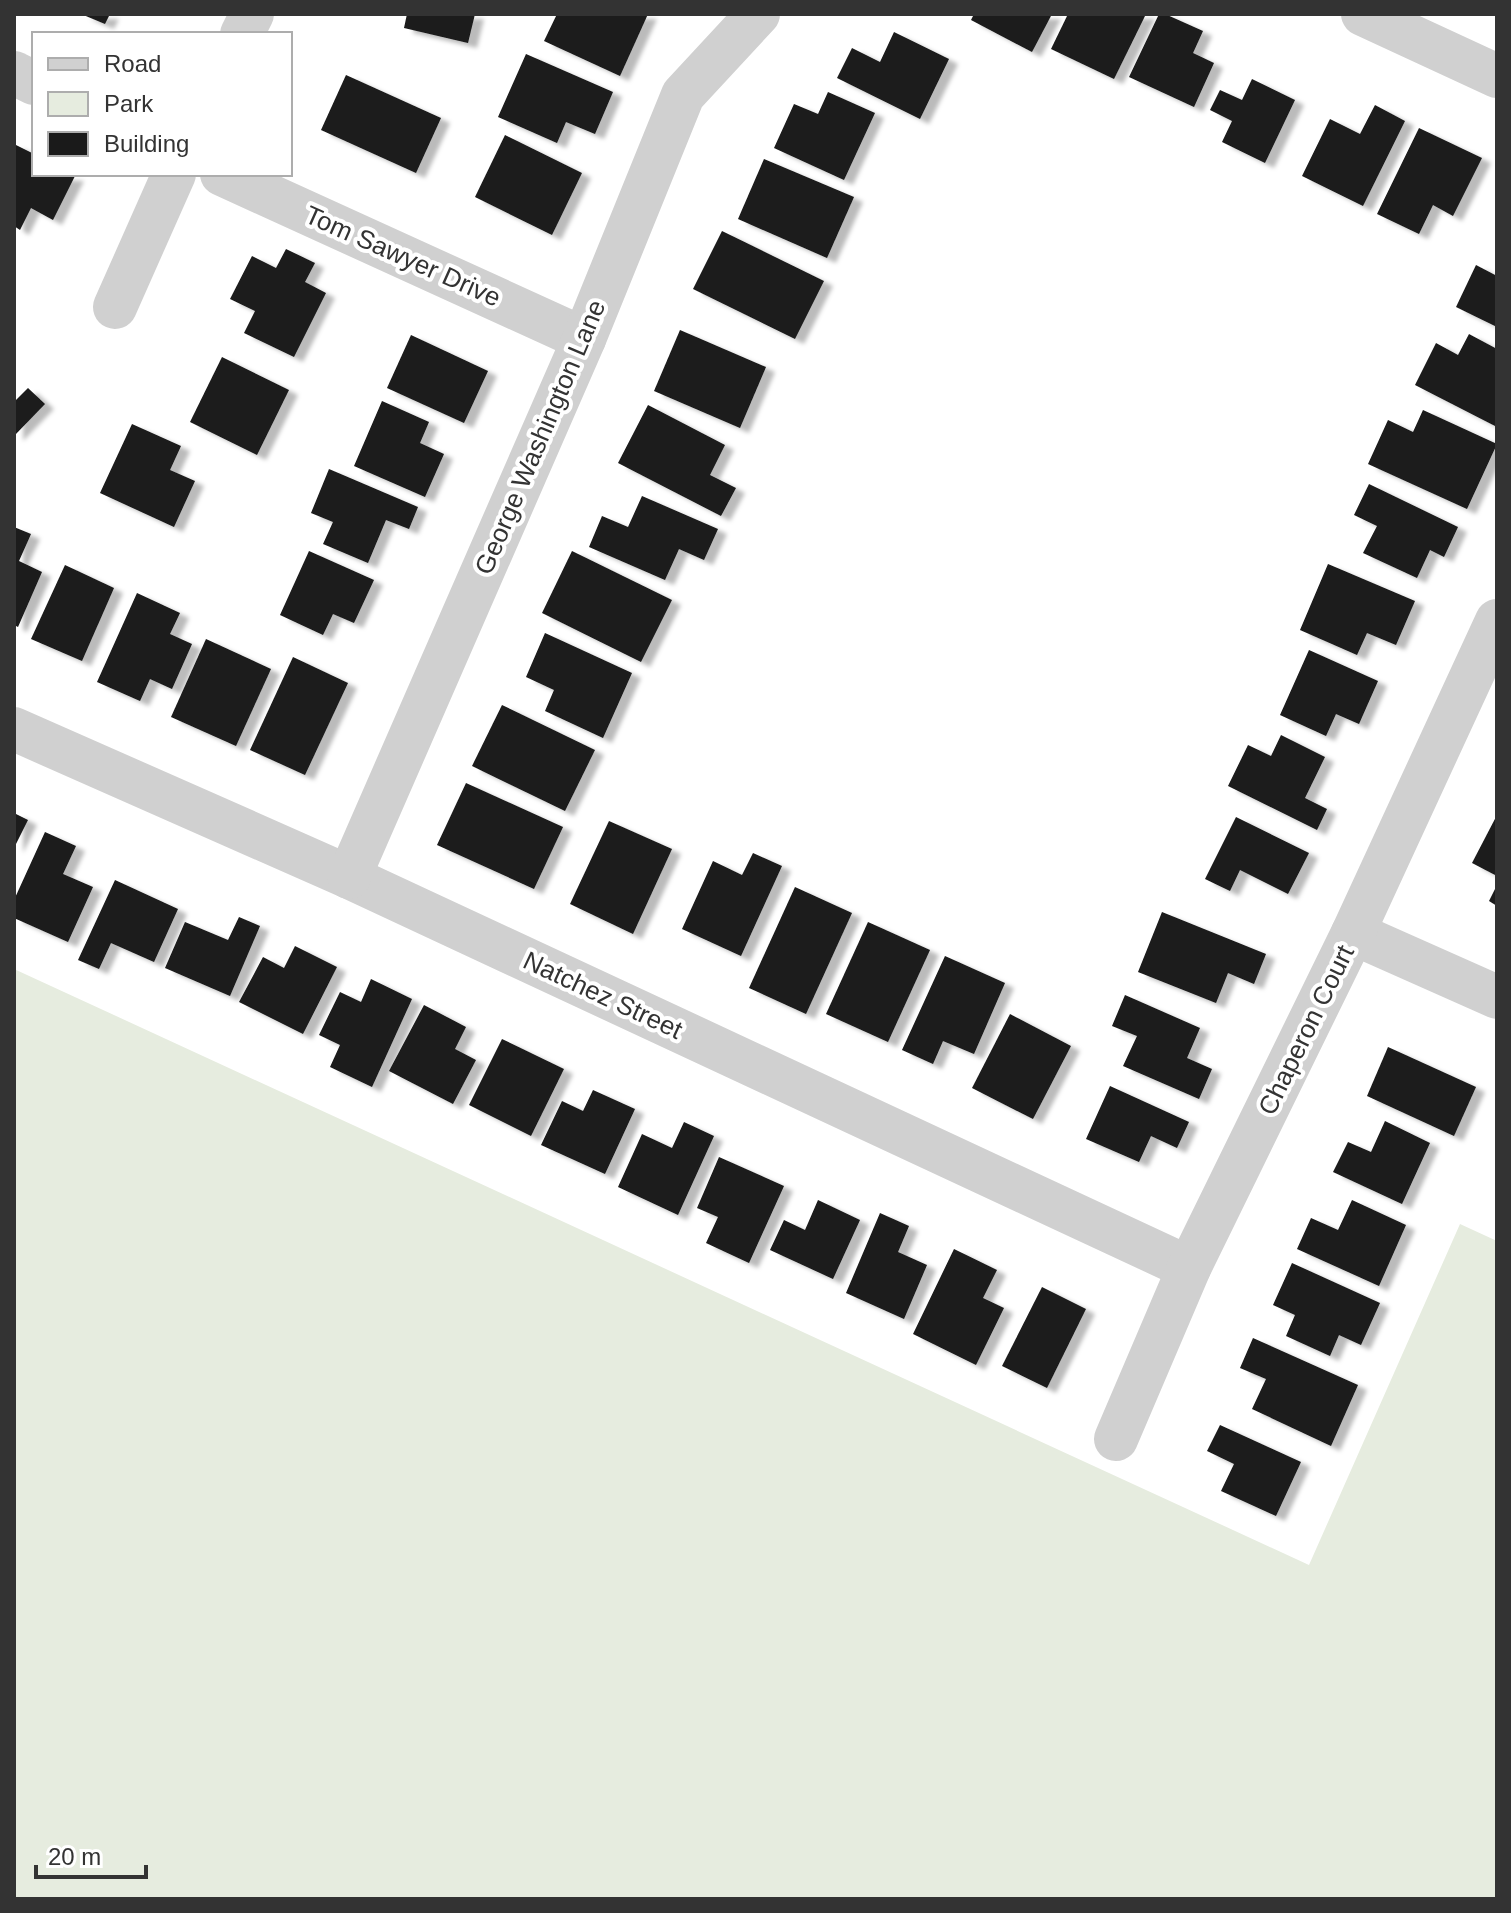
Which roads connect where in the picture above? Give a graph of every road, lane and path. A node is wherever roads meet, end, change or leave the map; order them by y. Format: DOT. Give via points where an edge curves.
graph roads {
  1 [pos="252,14"];
  2 [pos="758,14"];
  3 [pos="1363,14"];
  4 [pos="243,32"];
  5 [pos="14,73"];
  6 [pos="1497,76"];
  7 [pos="32,82"];
  8 [pos="173,176"];
  9 [pos="226,176"];
  10 [pos="115,307"];
  11 [pos="584,339"];
  12 [pos="1497,621"];
  13 [pos="14,729"];
  14 [pos="349,877"];
  15 [pos="1353,933"];
  16 [pos="1497,997"];
  17 [pos="1189,1268"];
  18 [pos="1116,1439"];
  1 -- 4 [label="street"];
  2 -- 11 [label="street, George Washington Lane" via="683,95"];
  3 -- 6 [label="street"];
  5 -- 7 [label="street"];
  8 -- 10 [label="street"];
  9 -- 11 [label="street, Tom Sawyer Drive"];
  11 -- 14 [label="street, George Washington Lane"];
  12 -- 15 [label="street, Chaperon Court"];
  13 -- 14 [label="street, Natchez Street"];
  14 -- 17 [label="street, Natchez Street"];
  15 -- 16 [label="street"];
  15 -- 17 [label="street, Chaperon Court"];
  17 -- 18 [label="street, Chaperon Court"];
}
